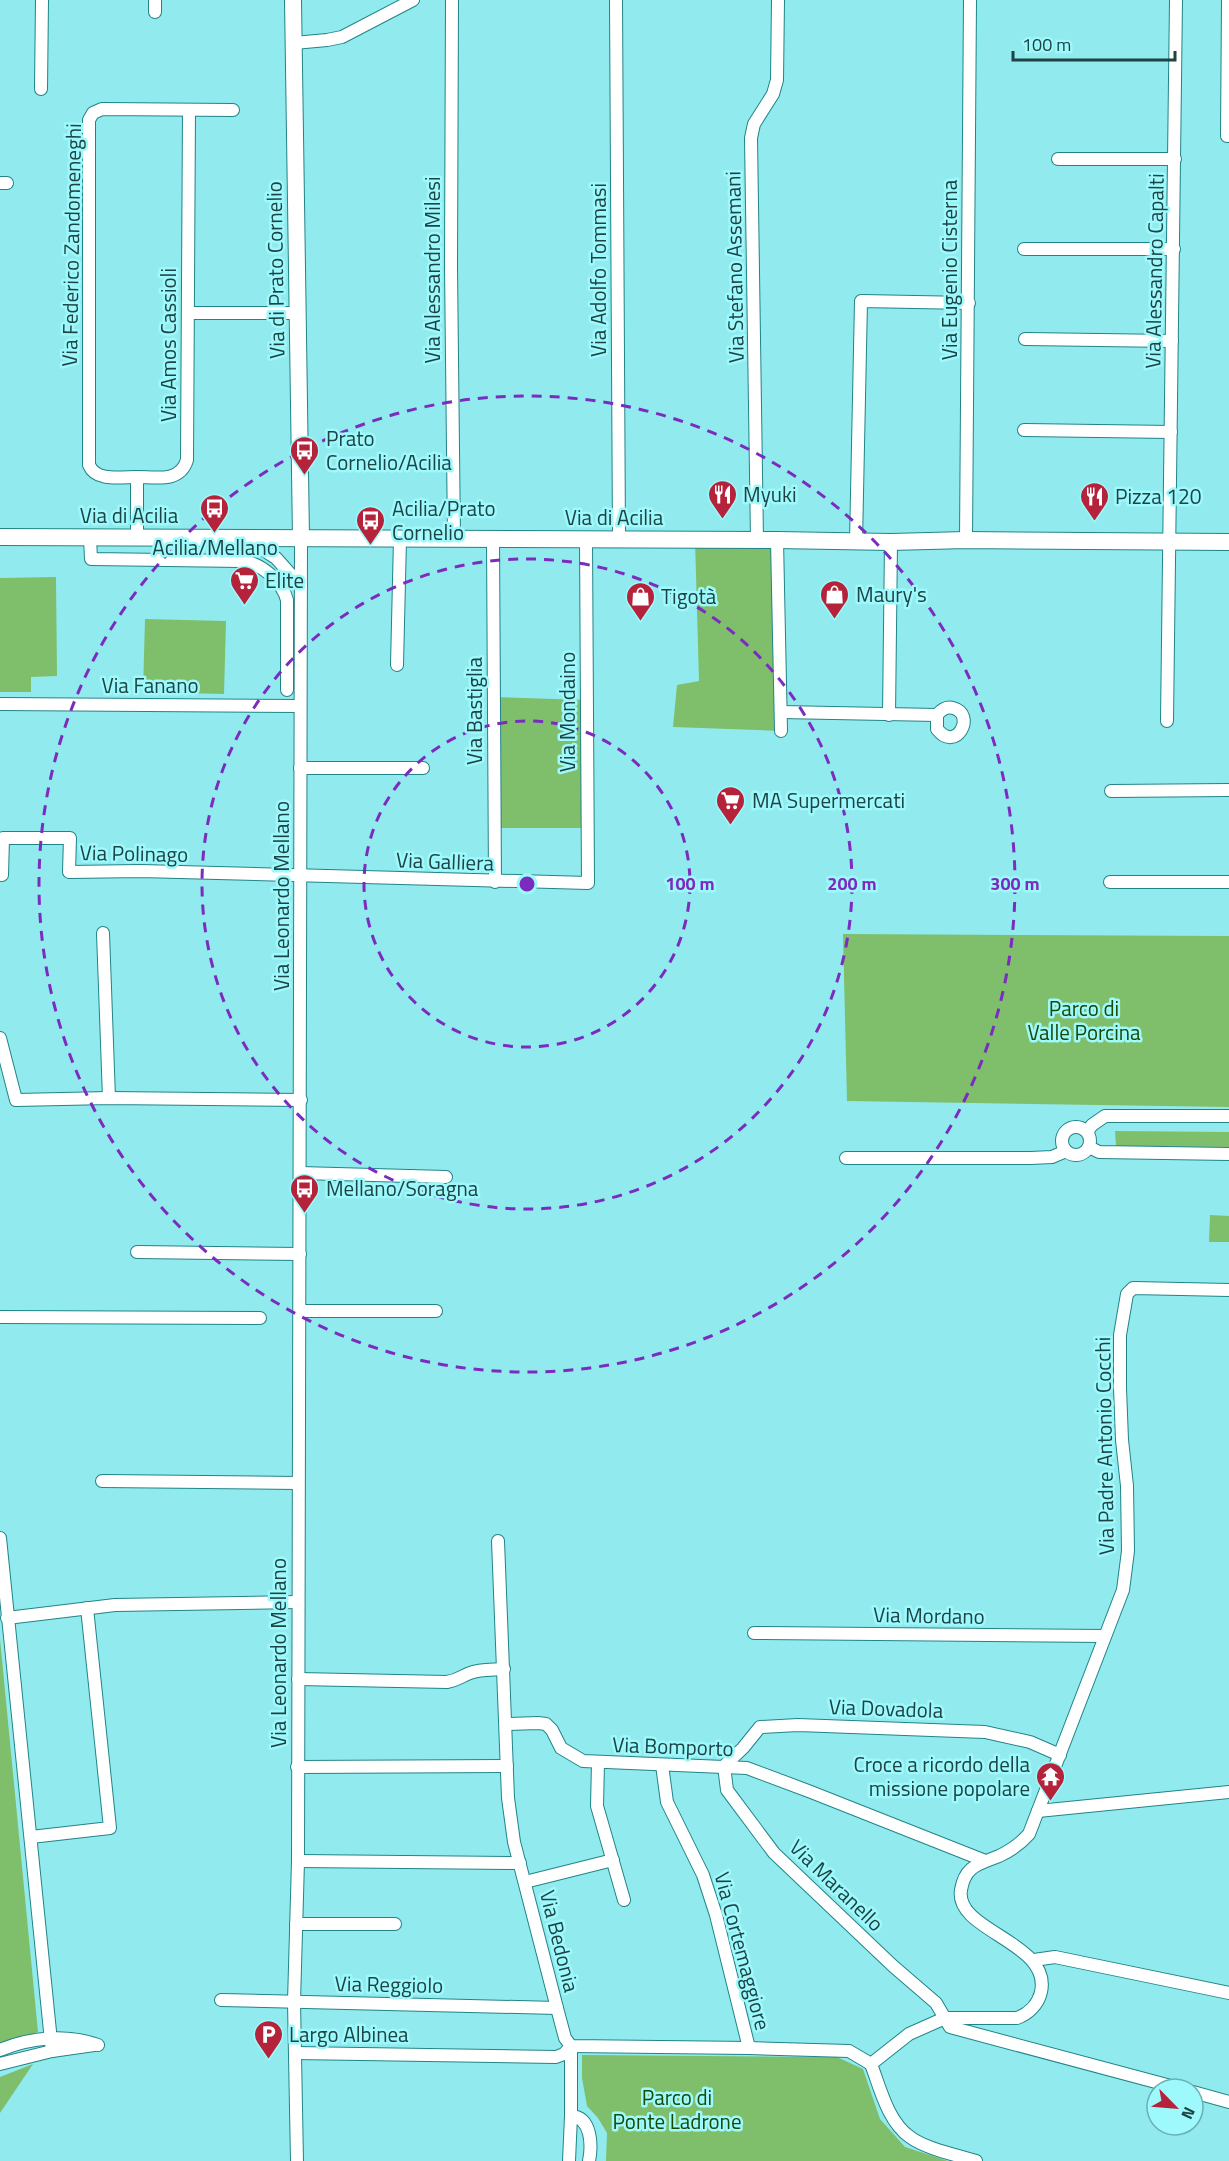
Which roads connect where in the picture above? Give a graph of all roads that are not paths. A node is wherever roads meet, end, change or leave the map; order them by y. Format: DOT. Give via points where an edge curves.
graph roads {
  1 [pos="42,0"];
  2 [pos="293,0"];
  3 [pos="413,0"];
  4 [pos="452,0"];
  5 [pos="616,0"];
  6 [pos="778,0"];
  7 [pos="970,0"];
  8 [pos="1176,0"];
  9 [pos="1228,0"];
  10 [pos="294,43"];
  11 [pos="41,89"];
  12 [pos="189,110"];
  13 [pos="233,110"];
  14 [pos="1228,136"];
  15 [pos="1058,159"];
  16 [pos="1174,159"];
  17 [pos="1024,249"];
  18 [pos="1174,249"];
  19 [pos="969,303"];
  20 [pos="188,313"];
  21 [pos="298,313"];
  22 [pos="1025,339"];
  23 [pos="1172,341"];
  24 [pos="1023,430"];
  25 [pos="1171,432"];
  26 [pos="137,477"];
  27 [pos="0,537"];
  28 [pos="137,537"];
  29 [pos="90,538"];
  30 [pos="301,538"];
  31 [pos="245,539"];
  32 [pos="400,539"];
  33 [pos="454,539"];
  34 [pos="493,539"];
  35 [pos="619,539"];
  36 [pos="586,540"];
  37 [pos="757,540"];
  38 [pos="777,540"];
  39 [pos="966,540"];
  40 [pos="856,542"];
  41 [pos="891,542"];
  42 [pos="1169,542"];
  43 [pos="1229,542"];
  44 [pos="301,586"];
  45 [pos="287,646"];
  46 [pos="300,646"];
  47 [pos="397,665"];
  48 [pos="287,690"];
  49 [pos="0,704"];
  50 [pos="300,706"];
  51 [pos="781,712"];
  52 [pos="889,715"];
  53 [pos="937,715"];
  54 [pos="1167,721"];
  55 [pos="781,731"];
  56 [pos="300,768"];
  57 [pos="423,768"];
  58 [pos="1229,790"];
  59 [pos="1111,791"];
  60 [pos="2,875"];
  61 [pos="301,876"];
  62 [pos="495,882"];
  63 [pos="1110,882"];
  64 [pos="1229,882"];
  65 [pos="588,883"];
  66 [pos="103,933"];
  67 [pos="0,1038"];
  68 [pos="0,1094"];
  69 [pos="14,1094"];
  70 [pos="109,1098"];
  71 [pos="301,1100"];
  72 [pos="1229,1116"];
  73 [pos="1087,1132"];
  74 [pos="1089,1147"];
  75 [pos="1066,1151"];
  76 [pos="1229,1155"];
  77 [pos="846,1158"];
  78 [pos="300,1173"];
  79 [pos="446,1177"];
  80 [pos="137,1252"];
  81 [pos="300,1254"];
  82 [pos="1229,1290"];
  83 [pos="300,1311"];
  84 [pos="436,1311"];
  85 [pos="0,1317"];
  86 [pos="260,1318"];
  87 [pos="102,1481"];
  88 [pos="298,1483"];
  89 [pos="0,1538"];
  90 [pos="498,1541"];
  91 [pos="298,1602"];
  92 [pos="87,1608"];
  93 [pos="8,1618"];
  94 [pos="754,1633"];
  95 [pos="1105,1636"];
  96 [pos="504,1669"];
  97 [pos="298,1678"];
  98 [pos="506,1724"];
  99 [pos="1060,1755"];
  100 [pos="598,1763"];
  101 [pos="662,1765"];
  102 [pos="507,1766"];
  103 [pos="724,1766"];
  104 [pos="297,1767"];
  105 [pos="1229,1792"];
  106 [pos="1038,1811"];
  107 [pos="31,1837"];
  108 [pos="613,1860"];
  109 [pos="983,1860"];
  110 [pos="298,1861"];
  111 [pos="520,1863"];
  112 [pos="525,1882"];
  113 [pos="624,1900"];
  114 [pos="296,1924"];
  115 [pos="394,1924"];
  116 [pos="1034,1960"];
  117 [pos="1229,1993"];
  118 [pos="221,2000"];
  119 [pos="294,2002"];
  120 [pos="557,2008"];
  121 [pos="945,2018"];
  122 [pos="50,2038"];
  123 [pos="571,2046"];
  124 [pos="749,2048"];
  125 [pos="0,2050"];
  126 [pos="52,2051"];
  127 [pos="295,2053"];
  128 [pos="0,2064"];
  129 [pos="871,2064"];
  130 [pos="1145,2079"];
  131 [pos="1205,2095"];
  132 [pos="1229,2102"];
  133 [pos="571,2116"];
  134 [pos="297,2161"];
  135 [pos="569,2161"];
  136 [pos="589,2161"];
  137 [pos="976,2161"];
  1 -- 11 [label="street"];
  2 -- 10 [label="street, Via di Prato Cornelio"];
  3 -- 10 [label="street" via="342,37"];
  4 -- 33 [label="street, Via Alessandro Milesi"];
  5 -- 35 [label="street, Via Adolfo Tommasi"];
  6 -- 37 [label="street, Via Stefano Assemani" via="777,80 751,138"];
  7 -- 19 [label="street, Via Eugenio Cisterna"];
  8 -- 16 [label="street, Via Alessandro Capalti"];
  9 -- 14 [label="street"];
  10 -- 21 [label="street, Via di Prato Cornelio"];
  12 -- 13 [label="street, Via Federico Zandomeneghi"];
  12 -- 20 [label="street, Via Amos Cassioli"];
  12 -- 26 [label="street, Via Federico Zandomeneghi" via="102,109 89,120 88,465 100,476"];
  15 -- 16 [label="street"];
  16 -- 18 [label="street, Via Alessandro Capalti"];
  17 -- 18 [label="street"];
  18 -- 23 [label="street, Via Alessandro Capalti"];
  19 -- 39 [label="street, Via Eugenio Cisterna"];
  19 -- 40 [label="street" via="861,301"];
  20 -- 21 [label="street"];
  20 -- 26 [label="street, Via Amos Cassioli" via="186,464 172,477"];
  21 -- 30 [label="street, Via di Prato Cornelio"];
  22 -- 23 [label="street"];
  23 -- 25 [label="street, Via Alessandro Capalti"];
  24 -- 25 [label="street"];
  25 -- 42 [label="street, Via Alessandro Capalti"];
  26 -- 28 [label="street"];
  27 -- 29 [label="street, Via di Acilia"];
  28 -- 29 [label="street, Via di Acilia"];
  28 -- 31 [label="street, Via di Acilia"];
  29 -- 45 [label="street" via="91,560 254,564 285,593"];
  30 -- 31 [label="street, Via di Acilia"];
  30 -- 32 [label="street, Via di Acilia"];
  30 -- 44 [label="street, Via Leonardo Mellano"];
  31 -- 44 [label="street" via="276,558"];
  32 -- 33 [label="street, Via di Acilia"];
  32 -- 47 [label="street"];
  33 -- 34 [label="street, Via di Acilia"];
  34 -- 36 [label="street, Via di Acilia"];
  34 -- 62 [label="street, Via Bastiglia"];
  35 -- 36 [label="street, Via di Acilia"];
  35 -- 37 [label="street, Via di Acilia"];
  36 -- 65 [label="street, Via Mondaino"];
  37 -- 38 [label="street, Via di Acilia"];
  38 -- 40 [label="street, Via di Acilia"];
  38 -- 51 [label="street"];
  39 -- 41 [label="street, Via di Acilia"];
  39 -- 42 [label="street, Via di Acilia"];
  40 -- 41 [label="street, Via di Acilia"];
  41 -- 52 [label="street"];
  42 -- 43 [label="street, Via di Acilia"];
  42 -- 54 [label="street, Via Alessandro Capalti"];
  44 -- 46 [label="street, Via Leonardo Mellano"];
  45 -- 46 [label="street"];
  45 -- 48 [label="street"];
  46 -- 50 [label="street, Via Leonardo Mellano"];
  49 -- 50 [label="street, Via Fanano"];
  50 -- 56 [label="street, Via Leonardo Mellano"];
  51 -- 52 [label="street"];
  51 -- 55 [label="street"];
  52 -- 53 [label="street"];
  56 -- 57 [label="street"];
  56 -- 61 [label="street, Via Leonardo Mellano"];
  58 -- 59 [label="street"];
  60 -- 61 [label="street, Via Polinago" via="3,838 70,838 69,872"];
  61 -- 62 [label="street, Via Galliera"];
  61 -- 71 [label="street, Via Leonardo Mellano"];
  62 -- 65 [label="street, Via Galliera"];
  63 -- 64 [label="street"];
  66 -- 70 [label="street"];
  67 -- 69 [label="street"];
  68 -- 69 [label="street"];
  69 -- 70 [label="street" via="16,1100"];
  70 -- 71 [label="street"];
  71 -- 78 [label="street, Via Leonardo Mellano"];
  72 -- 73 [label="street" via="1105,1116"];
  73 -- 74 [label="street"];
  73 -- 75 [label="street" via="1077,1127 1067,1131 1062,1141"];
  74 -- 75 [label="street" via="1081,1155"];
  74 -- 76 [label="street" via="1099,1152"];
  75 -- 77 [label="street" via="1052,1157 1031,1158"];
  78 -- 79 [label="street"];
  78 -- 81 [label="street, Via Leonardo Mellano"];
  80 -- 81 [label="street"];
  81 -- 83 [label="street, Via Leonardo Mellano"];
  82 -- 95 [label="street, Via Padre Antonio Cocchi" via="1133,1288 1127,1294 1120,1335 1120,1388 1128,1551 1123,1590"];
  83 -- 84 [label="street"];
  83 -- 88 [label="street, Via Leonardo Mellano"];
  85 -- 86 [label="street"];
  87 -- 88 [label="street"];
  88 -- 91 [label="street, Via Leonardo Mellano"];
  89 -- 93 [label="street"];
  90 -- 96 [label="street, Via Bedonia"];
  91 -- 92 [label="street"];
  91 -- 97 [label="street, Via Leonardo Mellano"];
  92 -- 93 [label="street"];
  92 -- 107 [label="street" via="110,1828"];
  93 -- 107 [label="street"];
  94 -- 95 [label="street, Via Mordano"];
  95 -- 99 [label="street, Via Padre Antonio Cocchi"];
  96 -- 97 [label="street" via="484,1670 447,1682"];
  96 -- 98 [label="street, Via Bedonia"];
  97 -- 104 [label="street, Via Leonardo Mellano"];
  98 -- 100 [label="street, Via Bomporto" via="546,1724 561,1748 583,1761"];
  98 -- 102 [label="street, Via Bedonia"];
  99 -- 103 [label="street, Via Dovadola" via="1030,1742 985,1732 798,1725 760,1727"];
  99 -- 106 [label="street, Via Padre Antonio Cocchi"];
  100 -- 101 [label="street, Via Bomporto"];
  100 -- 108 [label="street" via="597,1806"];
  101 -- 103 [label="street, Via Bomporto"];
  101 -- 124 [label="street, Via Cortemaggiore" via="667,1802 700,1867 716,1915"];
  102 -- 104 [label="street"];
  102 -- 111 [label="street, Via Bedonia" via="508,1798"];
  103 -- 109 [label="street, Via Bomporto" via="747,1768"];
  103 -- 121 [label="street, Via Maranello" via="727,1790 774,1853 936,2003"];
  104 -- 110 [label="street, Via Leonardo Mellano"];
  105 -- 106 [label="street"];
  106 -- 109 [label="street, Via Padre Antonio Cocchi" via="1022,1842 999,1856"];
  107 -- 122 [label="street"];
  108 -- 112 [label="street"];
  108 -- 113 [label="street"];
  109 -- 116 [label="street, Via Padre Antonio Cocchi" via="972,1867 961,1889 968,1913"];
  110 -- 111 [label="street"];
  110 -- 114 [label="street, Via Leonardo Mellano"];
  111 -- 112 [label="street, Via Bedonia"];
  112 -- 120 [label="street, Via Bedonia"];
  114 -- 115 [label="street"];
  114 -- 119 [label="street, Via Leonardo Mellano"];
  116 -- 117 [label="street" via="1056,1957"];
  116 -- 121 [label="street" via="1040,1974 1041,1995 1027,2014 999,2019"];
  118 -- 119 [label="street, Via Reggiolo"];
  119 -- 120 [label="street, Via Reggiolo"];
  119 -- 127 [label="street, Via Leonardo Mellano"];
  120 -- 123 [label="street, Via Bedonia"];
  121 -- 129 [label="street" via="909,2034"];
  121 -- 130 [label="street" via="950,2027"];
  122 -- 125 [label="street"];
  122 -- 126 [label="street"];
  122 -- 126 [label="street" via="79,2038 98,2045"];
  123 -- 124 [label="street"];
  123 -- 127 [label="street" via="556,2057"];
  123 -- 133 [label="street"];
  124 -- 129 [label="street" via="849,2051"];
  126 -- 128 [label="street"];
  127 -- 134 [label="street, Via Leonardo Mellano"];
  129 -- 137 [label="street" via="888,2109 909,2137"];
  131 -- 132 [label="street"];
  133 -- 135 [label="street"];
  133 -- 136 [label="street" via="582,2120 590,2132"];
}
